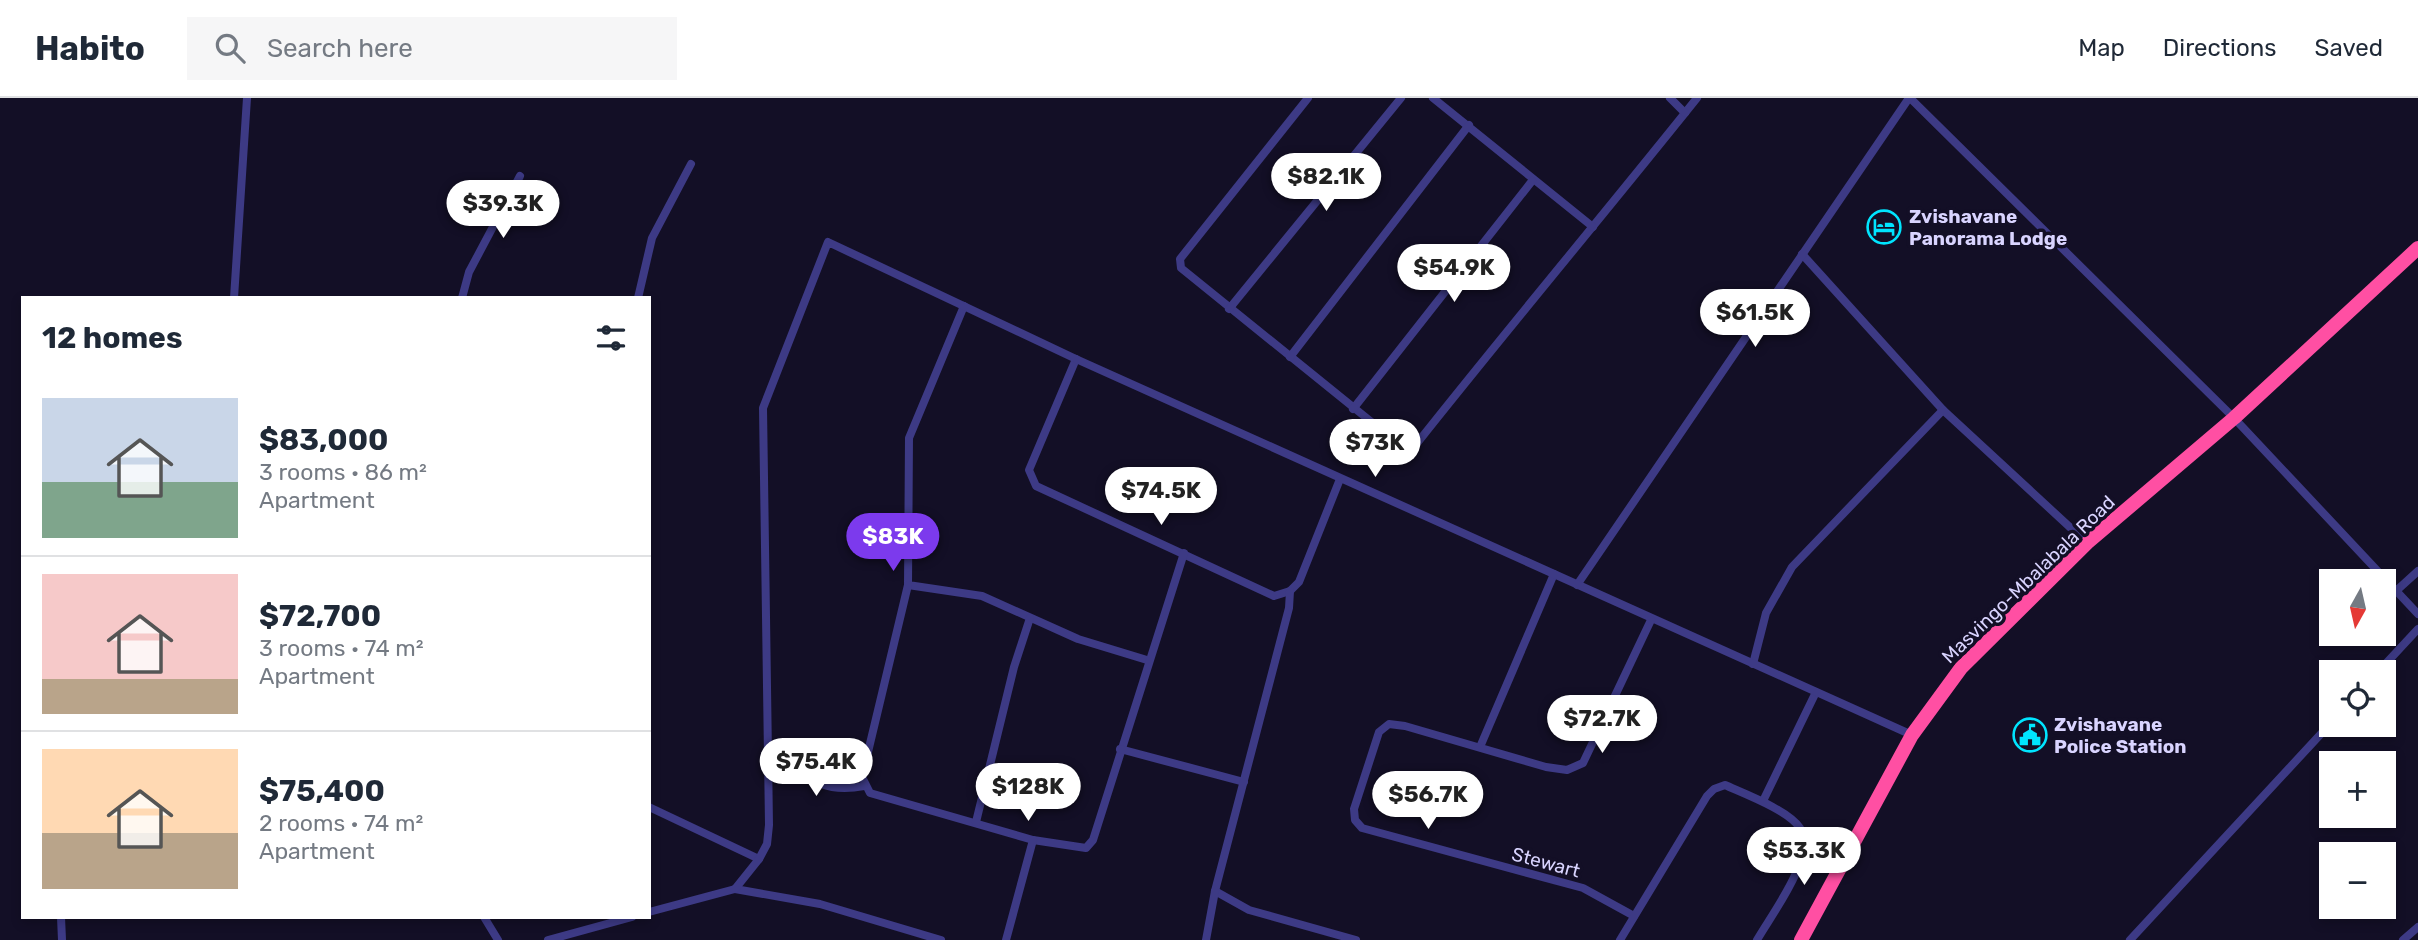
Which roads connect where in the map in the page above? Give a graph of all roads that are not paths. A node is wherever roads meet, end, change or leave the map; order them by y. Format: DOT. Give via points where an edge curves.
graph roads {
  1 [pos="247,98"];
  2 [pos="1308,98"];
  3 [pos="1401,98"];
  4 [pos="1433,98"];
  5 [pos="1670,98"];
  6 [pos="1697,98"];
  7 [pos="1910,98"];
  8 [pos="1685,113"];
  9 [pos="1469,125"];
  10 [pos="691,164"];
  11 [pos="520,176"];
  12 [pos="1532,181"];
  13 [pos="1593,228"];
  14 [pos="2418,248"];
  15 [pos="1802,254"];
  16 [pos="234,296"];
  17 [pos="463,296"];
  18 [pos="638,296"];
  19 [pos="964,306"];
  20 [pos="1229,309"];
  21 [pos="1290,357"];
  22 [pos="1076,359"];
  23 [pos="1353,409"];
  24 [pos="1943,410"];
  25 [pos="2234,418"];
  26 [pos="1340,479"];
  27 [pos="2087,542"];
  28 [pos="1184,553"];
  29 [pos="2375,569"];
  30 [pos="2418,571"];
  31 [pos="1554,574"];
  32 [pos="908,585"];
  33 [pos="1577,585"];
  34 [pos="1290,591"];
  35 [pos="2396,591"];
  36 [pos="2418,614"];
  37 [pos="1030,618"];
  38 [pos="1651,620"];
  39 [pos="2418,629"];
  40 [pos="1147,660"];
  41 [pos="2389,660"];
  42 [pos="1753,664"];
  43 [pos="1816,692"];
  44 [pos="1912,735"];
  45 [pos="2319,736"];
  46 [pos="1480,747"];
  47 [pos="1121,750"];
  48 [pos="767,766"];
  49 [pos="1244,782"];
  50 [pos="864,786"];
  51 [pos="1763,802"];
  52 [pos="651,808"];
  53 [pos="976,822"];
  54 [pos="1033,839"];
  55 [pos="759,859"];
  56 [pos="735,889"];
  57 [pos="1215,891"];
  58 [pos="651,911"];
  59 [pos="1634,916"];
  60 [pos="61,919"];
  61 [pos="485,919"];
  62 [pos="625,919"];
  63 [pos="2418,927"];
  64 [pos="62,940"];
  65 [pos="498,940"];
  66 [pos="548,940"];
  67 [pos="941,940"];
  68 [pos="1006,940"];
  69 [pos="1206,940"];
  70 [pos="1356,940"];
  71 [pos="1620,940"];
  72 [pos="1757,940"];
  73 [pos="1801,940"];
  74 [pos="2130,940"];
  75 [pos="2403,940"];
  1 -- 16 [label="street"];
  2 -- 20 [label="street" via="1180,259 1186,274"];
  3 -- 20 [label="street"];
  4 -- 9 [label="street"];
  5 -- 8 [label="street"];
  6 -- 8 [label="street"];
  7 -- 15 [label="street"];
  7 -- 25 [label="street"];
  8 -- 13 [label="street"];
  9 -- 12 [label="street"];
  9 -- 21 [label="street"];
  10 -- 18 [label="street" via="652,238"];
  11 -- 17 [label="street" via="470,272"];
  12 -- 13 [label="street"];
  12 -- 23 [label="street"];
  13 -- 23 [label="street" via="1545,281 1419,442 1400,445"];
  14 -- 25 [label="highway, Masvingo-Mbalabala Road"];
  15 -- 24 [label="street"];
  15 -- 33 [label="street"];
  19 -- 22 [label="street"];
  19 -- 32 [label="street" via="909,438"];
  19 -- 48 [label="street" via="828,242 763,408"];
  20 -- 21 [label="street"];
  21 -- 23 [label="street"];
  22 -- 26 [label="street"];
  22 -- 28 [label="street" via="1029,470 1031,479 1035,486"];
  24 -- 27 [label="street"];
  24 -- 42 [label="street" via="1792,567 1766,612"];
  25 -- 27 [label="highway, Masvingo-Mbalabala Road"];
  25 -- 29 [label="street"];
  26 -- 31 [label="street"];
  26 -- 34 [label="street" via="1299,582"];
  27 -- 44 [label="highway, Masvingo-Mbalabala Road" via="1961,668"];
  28 -- 34 [label="street" via="1274,596"];
  28 -- 40 [label="street"];
  30 -- 35 [label="street"];
  31 -- 33 [label="street"];
  31 -- 46 [label="street"];
  32 -- 37 [label="street" via="982,596"];
  32 -- 50 [label="street" via="862,777"];
  33 -- 38 [label="street"];
  34 -- 49 [label="street"];
  35 -- 36 [label="street"];
  37 -- 40 [label="street" via="1078,639"];
  37 -- 53 [label="street"];
  38 -- 42 [label="street"];
  38 -- 46 [label="street" via="1583,763 1567,770"];
  39 -- 41 [label="street"];
  40 -- 47 [label="street"];
  42 -- 43 [label="street"];
  43 -- 44 [label="street"];
  43 -- 51 [label="street"];
  44 -- 73 [label="highway, Masvingo-Mbalabala Road"];
  45 -- 74 [label="street"];
  46 -- 59 [label="street, Stewart" via="1388,724 1379,732 1354,809 1355,820 1362,828 1583,888"];
  47 -- 49 [label="street"];
  47 -- 54 [label="street" via="1093,840 1086,848"];
  48 -- 50 [label="street" via="785,759 814,783 844,790"];
  48 -- 55 [label="street" via="769,825"];
  49 -- 57 [label="street"];
  50 -- 53 [label="street" via="870,793"];
  51 -- 59 [label="street" via="1725,785 1714,789"];
  51 -- 72 [label="street" via="1799,827 1806,846"];
  52 -- 55 [label="street"];
  53 -- 54 [label="street"];
  54 -- 68 [label="street"];
  55 -- 56 [label="street"];
  56 -- 58 [label="street"];
  56 -- 67 [label="street" via="820,904"];
  57 -- 69 [label="street"];
  57 -- 70 [label="street" via="1249,910"];
  59 -- 71 [label="street"];
  60 -- 64 [label="street"];
  61 -- 65 [label="street"];
  62 -- 66 [label="street"];
  63 -- 75 [label="street"];
}
